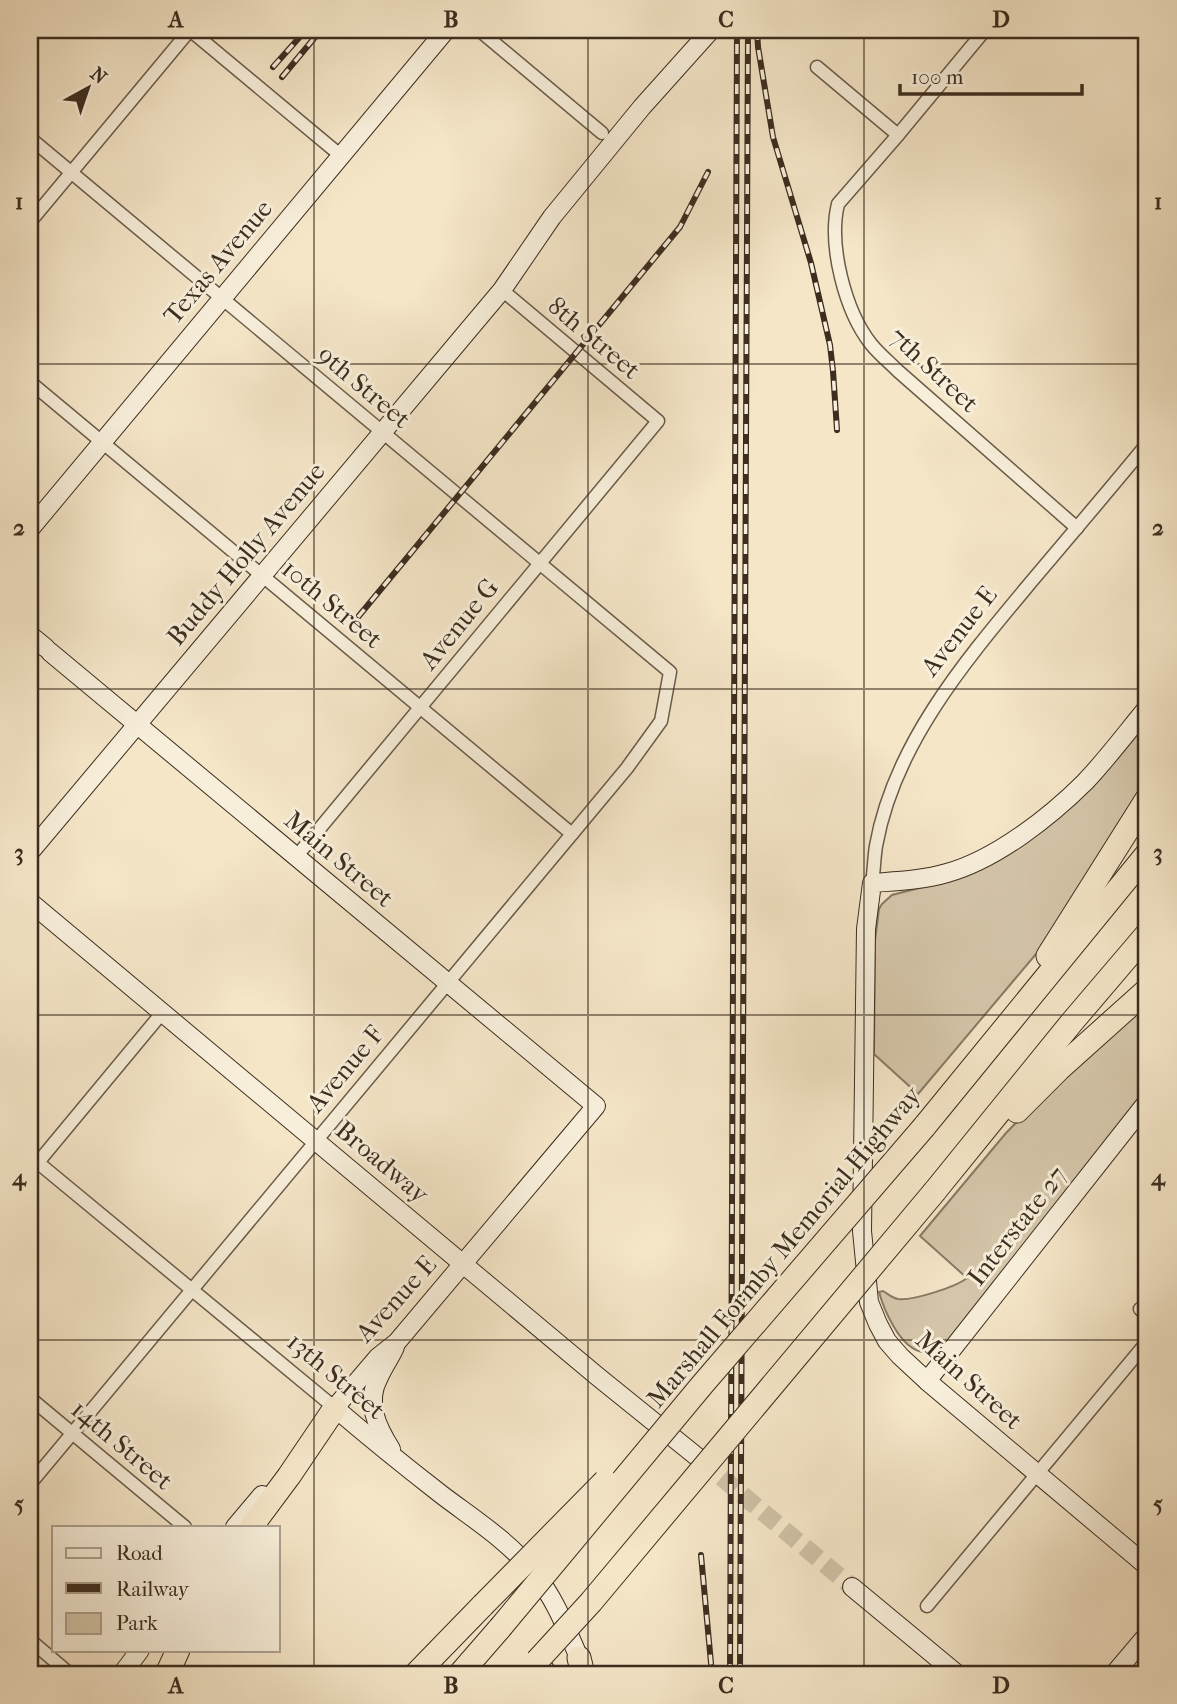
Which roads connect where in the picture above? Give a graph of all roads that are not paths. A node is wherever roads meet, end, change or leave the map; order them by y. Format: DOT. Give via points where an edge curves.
graph roads {
  1 [pos="190,30"];
  2 [pos="446,30"];
  3 [pos="480,30"];
  4 [pos="717,30"];
  5 [pos="985,30"];
  6 [pos="817,67"];
  7 [pos="602,133"];
  8 [pos="898,135"];
  9 [pos="30,138"];
  10 [pos="340,155"];
  11 [pos="71,172"];
  12 [pos="30,222"];
  13 [pos="502,290"];
  14 [pos="222,298"];
  15 [pos="30,382"];
  16 [pos="659,421"];
  17 [pos="383,432"];
  18 [pos="102,442"];
  19 [pos="1147,444"];
  20 [pos="1077,528"];
  21 [pos="30,529"];
  22 [pos="539,563"];
  23 [pos="262,575"];
  24 [pos="30,635"];
  25 [pos="670,672"];
  26 [pos="421,707"];
  27 [pos="1147,708"];
  28 [pos="137,724"];
  29 [pos="1147,799"];
  30 [pos="572,834"];
  31 [pos="30,852"];
  32 [pos="1147,854"];
  33 [pos="296,858"];
  34 [pos="872,883"];
  35 [pos="30,902"];
  36 [pos="1147,933"];
  37 [pos="448,982"];
  38 [pos="1147,990"];
  39 [pos="162,1013"];
  40 [pos="988,1049"];
  41 [pos="1147,1102"];
  42 [pos="596,1106"];
  43 [pos="315,1140"];
  44 [pos="32,1164"];
  45 [pos="935,1191"];
  46 [pos="463,1264"];
  47 [pos="191,1290"];
  48 [pos="397,1342"];
  49 [pos="1147,1342"];
  50 [pos="927,1381"];
  51 [pos="702,1385"];
  52 [pos="30,1398"];
  53 [pos="335,1408"];
  54 [pos="72,1433"];
  55 [pos="702,1460"];
  56 [pos="398,1461"];
  57 [pos="1036,1474"];
  58 [pos="30,1484"];
  59 [pos="184,1526"];
  60 [pos="236,1526"];
  61 [pos="252,1526"];
  62 [pos="1147,1566"];
  63 [pos="852,1587"];
  64 [pos="927,1606"];
  65 [pos="1147,1635"];
  66 [pos="30,1640"];
  67 [pos="138,1652"];
  68 [pos="177,1652"];
  69 [pos="583,1669"];
  70 [pos="537,1670"];
  71 [pos="70,1674"];
  72 [pos="122,1674"];
  73 [pos="167,1674"];
  74 [pos="416,1674"];
  75 [pos="460,1674"];
  76 [pos="957,1674"];
  77 [pos="1114,1674"];
  1 -- 10 [label="street"];
  1 -- 11 [label="street"];
  2 -- 10 [label="main road, Texas Avenue"];
  3 -- 7 [label="street"];
  4 -- 13 [label="main road, Buddy Holly Avenue"];
  5 -- 8 [label="street"];
  6 -- 8 [label="street"];
  8 -- 20 [label="street, 7th Street" via="838,204 838,257 852,315 870,344 898,371"];
  9 -- 11 [label="street, 9th Street"];
  10 -- 14 [label="main road, Texas Avenue"];
  11 -- 12 [label="street"];
  11 -- 14 [label="street, 9th Street"];
  13 -- 16 [label="street, 8th Street"];
  13 -- 17 [label="main road, Buddy Holly Avenue"];
  14 -- 17 [label="street, 9th Street"];
  14 -- 18 [label="main road, Texas Avenue"];
  15 -- 18 [label="street, 10th Street"];
  16 -- 22 [label="street, Avenue G"];
  17 -- 22 [label="street, 9th Street"];
  17 -- 23 [label="main road, Buddy Holly Avenue"];
  18 -- 21 [label="main road, Texas Avenue"];
  18 -- 23 [label="street, 10th Street"];
  19 -- 20 [label="street, Avenue E"];
  20 -- 34 [label="street, Avenue E" via="987,635 944,692 912,746 889,799"];
  22 -- 25 [label="street, 9th Street"];
  22 -- 26 [label="street, Avenue G"];
  23 -- 26 [label="street, 10th Street"];
  23 -- 28 [label="main road, Buddy Holly Avenue"];
  24 -- 28 [label="main road, Main Street"];
  25 -- 30 [label="street, Avenue F" via="661,721"];
  26 -- 30 [label="street, 10th Street"];
  26 -- 33 [label="street, Avenue G"];
  27 -- 34 [label="main road" via="1086,781 1014,840 948,873"];
  28 -- 31 [label="main road, Buddy Holly Avenue"];
  28 -- 33 [label="main road, Main Street"];
  29 -- 40 [label="highway"];
  30 -- 37 [label="street, Avenue F"];
  32 -- 40 [label="highway, Marshall Formby Memorial Highway"];
  33 -- 37 [label="main road, Main Street"];
  34 -- 50 [label="main road, Main Street" via="866,929 862,1231 869,1301 887,1341"];
  35 -- 39 [label="main road, Broadway"];
  36 -- 45 [label="highway"];
  37 -- 42 [label="main road, Main Street"];
  37 -- 43 [label="street, Avenue F"];
  38 -- 45 [label="highway"];
  39 -- 43 [label="main road, Broadway"];
  39 -- 44 [label="street"];
  40 -- 51 [label="highway, Marshall Formby Memorial Highway, bridge"];
  41 -- 50 [label="main road, Interstate 27"];
  42 -- 46 [label="main road, Avenue E"];
  43 -- 46 [label="main road, Broadway"];
  43 -- 47 [label="street, Avenue F"];
  44 -- 47 [label="street, 13th Street"];
  45 -- 70 [label="highway, bridge"];
  46 -- 48 [label="main road, Avenue E"];
  46 -- 55 [label="main road, Broadway"];
  47 -- 53 [label="street, 13th Street"];
  47 -- 54 [label="street, Avenue F"];
  48 -- 53 [label="main road, Avenue E" via="377,1357"];
  48 -- 56 [label="main road" via="372,1397 373,1415"];
  49 -- 57 [label="street"];
  50 -- 57 [label="main road, Main Street"];
  51 -- 74 [label="highway, bridge"];
  51 -- 75 [label="highway, Marshall Formby Memorial Highway, bridge"];
  52 -- 54 [label="street, 14th Street"];
  53 -- 56 [label="main road, 13th Street"];
  53 -- 60 [label="main road, Avenue E"];
  53 -- 61 [label="highway"];
  54 -- 58 [label="street, Avenue F"];
  54 -- 59 [label="street, 14th Street"];
  56 -- 69 [label="main road, 13th Street" via="508,1545 535,1574 564,1620"];
  57 -- 62 [label="main road, Main Street"];
  57 -- 64 [label="street"];
  63 -- 76 [label="main road"];
  65 -- 77 [label="main road"];
  66 -- 71 [label="street"];
  67 -- 72 [label="main road"];
  68 -- 73 [label="highway"];
}
